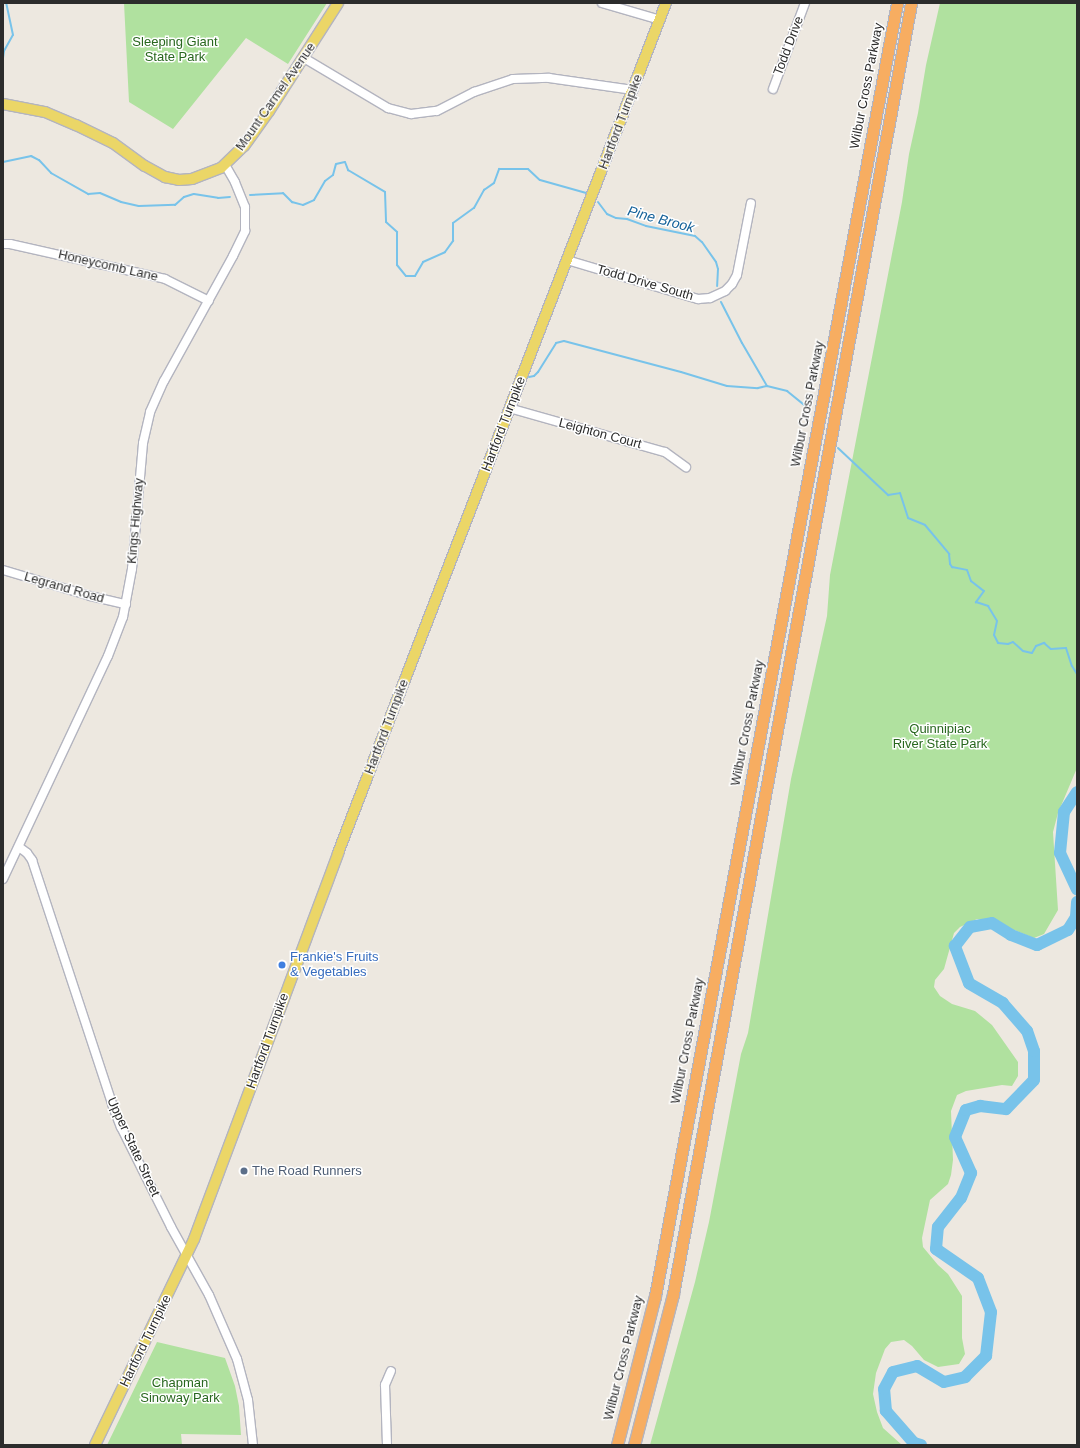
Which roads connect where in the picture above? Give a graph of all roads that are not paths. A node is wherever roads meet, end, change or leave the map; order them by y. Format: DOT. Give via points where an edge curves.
graph roads {
  1 [pos="338,3"];
  2 [pos="602,3"];
  3 [pos="666,3"];
  4 [pos="805,3"];
  5 [pos="897,3"];
  6 [pos="911,3"];
  7 [pos="660,20"];
  8 [pos="304,58"];
  9 [pos="773,89"];
  10 [pos="633,90"];
  11 [pos="3,104"];
  12 [pos="225,165"];
  13 [pos="751,203"];
  14 [pos="3,244"];
  15 [pos="567,260"];
  16 [pos="209,301"];
  17 [pos="509,408"];
  18 [pos="686,467"];
  19 [pos="3,570"];
  20 [pos="126,604"];
  21 [pos="19,847"];
  22 [pos="3,879"];
  23 [pos="187,1255"];
  24 [pos="391,1371"];
  25 [pos="95,1445"];
  26 [pos="253,1445"];
  27 [pos="387,1445"];
  28 [pos="616,1445"];
  29 [pos="634,1445"];
  1 -- 8 [label="main road, Mount Carmel Avenue"];
  2 -- 7 [label="street"];
  3 -- 7 [label="main road, Hartford Turnpike"];
  4 -- 9 [label="street, Todd Drive"];
  5 -- 28 [label="highway, Wilbur Cross Parkway" via="655,1296"];
  6 -- 29 [label="highway, Wilbur Cross Parkway" via="673,1294"];
  7 -- 10 [label="main road, Hartford Turnpike"];
  8 -- 10 [label="street" via="388,108 411,114 437,111 474,92 513,79 549,78"];
  8 -- 12 [label="main road, Mount Carmel Avenue" via="256,130"];
  10 -- 15 [label="main road, Hartford Turnpike"];
  11 -- 12 [label="main road, Mount Carmel Avenue" via="44,112 76,125 113,143 165,177 192,179"];
  12 -- 16 [label="street, Kings Highway" via="242,199 246,225 239,246"];
  13 -- 15 [label="street, Todd Drive South" via="737,275 725,291 710,298 698,299"];
  14 -- 16 [label="street, Honeycomb Lane" via="165,279"];
  15 -- 17 [label="main road, Hartford Turnpike"];
  16 -- 20 [label="street, Kings Highway" via="158,392 147,420 141,454 132,569"];
  17 -- 18 [label="street, Leighton Court" via="665,452"];
  17 -- 23 [label="main road, Hartford Turnpike"];
  19 -- 20 [label="street, Legrand Road"];
  20 -- 21 [label="street, Kings Highway" via="108,656"];
  21 -- 22 [label="street, Kings Highway"];
  21 -- 23 [label="street, Upper State Street" via="32,860 119,1121"];
  23 -- 25 [label="main road, Hartford Turnpike"];
  23 -- 26 [label="street, Upper State Street" via="209,1295 237,1359 248,1400"];
  24 -- 27 [label="street" via="385,1385"];
}
